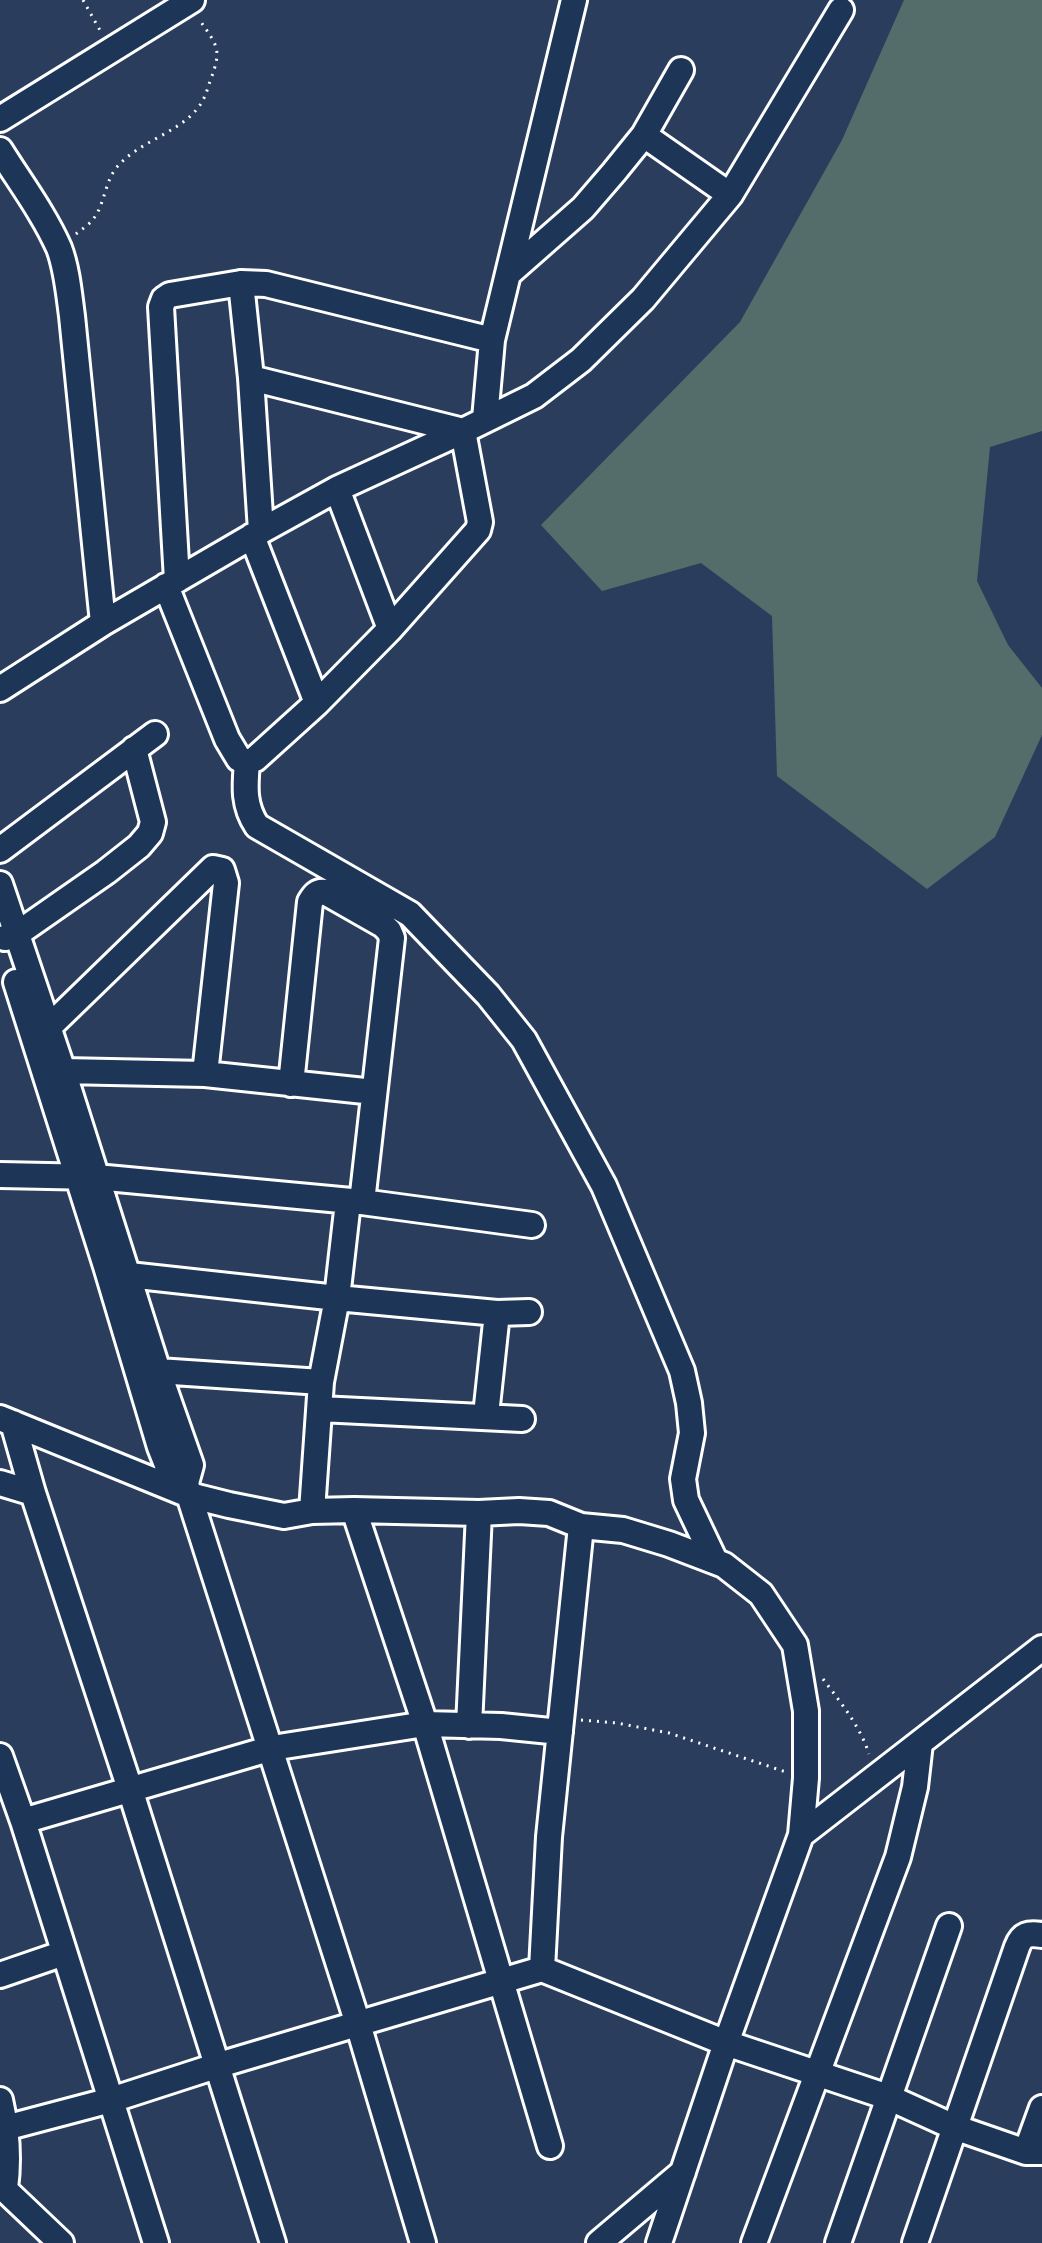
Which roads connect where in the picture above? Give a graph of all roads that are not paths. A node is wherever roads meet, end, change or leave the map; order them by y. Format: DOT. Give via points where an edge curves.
graph roads {
  1 [pos="574,0"];
  2 [pos="190,1"];
  3 [pos="841,10"];
  4 [pos="681,70"];
  5 [pos="0,119"];
  6 [pos="644,135"];
  7 [pos="0,150"];
  8 [pos="730,195"];
  9 [pos="508,274"];
  10 [pos="241,283"];
  11 [pos="492,340"];
  12 [pos="251,378"];
  13 [pos="485,419"];
  14 [pos="463,431"];
  15 [pos="337,489"];
  16 [pos="257,533"];
  17 [pos="172,583"];
  18 [pos="103,623"];
  19 [pos="390,629"];
  20 [pos="0,689"];
  21 [pos="317,703"];
  22 [pos="155,734"];
  23 [pos="134,749"];
  24 [pos="247,762"];
  25 [pos="0,850"];
  26 [pos="0,884"];
  27 [pos="6,934"];
  28 [pos="48,1028"];
  29 [pos="63,1071"];
  30 [pos="205,1074"];
  31 [pos="291,1084"];
  32 [pos="374,1092"];
  33 [pos="0,1175"];
  34 [pos="86,1176"];
  35 [pos="355,1202"];
  36 [pos="532,1225"];
  37 [pos="129,1275"];
  38 [pos="337,1298"];
  39 [pos="529,1312"];
  40 [pos="497,1313"];
  41 [pos="158,1371"];
  42 [pos="321,1382"];
  43 [pos="320,1409"];
  44 [pos="486,1415"];
  45 [pos="522,1419"];
  46 [pos="7,1420"];
  47 [pos="0,1483"];
  48 [pos="187,1489"];
  49 [pos="33,1493"];
  50 [pos="354,1510"];
  51 [pos="312,1511"];
  52 [pos="479,1513"];
  53 [pos="581,1526"];
  54 [pos="715,1561"];
  55 [pos="1042,1648"];
  56 [pos="425,1724"];
  57 [pos="560,1725"];
  58 [pos="469,1726"];
  59 [pos="920,1743"];
  60 [pos="272,1748"];
  61 [pos="0,1756"];
  62 [pos="130,1789"];
  63 [pos="23,1821"];
  64 [pos="801,1835"];
  65 [pos="949,1926"];
  66 [pos="1042,1935"];
  67 [pos="64,1953"];
  68 [pos="542,1969"];
  69 [pos="0,1975"];
  70 [pos="501,1981"];
  71 [pos="358,2024"];
  72 [pos="726,2043"];
  73 [pos="219,2065"];
  74 [pos="817,2074"];
  75 [pos="888,2097"];
  76 [pos="0,2100"];
  77 [pos="111,2100"];
  78 [pos="1042,2108"];
  79 [pos="954,2127"];
  80 [pos="5,2128"];
  81 [pos="550,2146"];
  82 [pos="1034,2152"];
  83 [pos="684,2172"];
  84 [pos="2,2187"];
  85 [pos="61,2243"];
  86 [pos="156,2243"];
  87 [pos="273,2243"];
  88 [pos="423,2243"];
  89 [pos="599,2243"];
  90 [pos="659,2243"];
  91 [pos="754,2243"];
  92 [pos="838,2243"];
  93 [pos="915,2243"];
  1 -- 9 [label="street"];
  2 -- 5 [label="street"];
  3 -- 8 [label="street"];
  4 -- 6 [label="street"];
  6 -- 8 [label="street"];
  6 -- 9 [label="street" via="583,208"];
  7 -- 18 [label="street" via="59,249 64,267"];
  8 -- 13 [label="street" via="643,299 581,360 534,396"];
  9 -- 11 [label="street"];
  10 -- 11 [label="street" via="266,284"];
  10 -- 12 [label="street"];
  10 -- 17 [label="street" via="170,295 161,307"];
  11 -- 13 [label="street"];
  12 -- 14 [label="street"];
  12 -- 16 [label="street"];
  13 -- 14 [label="street"];
  14 -- 15 [label="street"];
  14 -- 19 [label="street" via="479,526"];
  15 -- 16 [label="street"];
  15 -- 19 [label="street"];
  16 -- 17 [label="street"];
  16 -- 21 [label="street"];
  17 -- 18 [label="street"];
  17 -- 24 [label="street" via="227,739 239,759"];
  18 -- 20 [label="street"];
  19 -- 21 [label="street"];
  21 -- 24 [label="street"];
  22 -- 23 [label="street"];
  23 -- 25 [label="street"];
  23 -- 27 [label="street" via="153,822 150,833 106,872"];
  24 -- 54 [label="street" via="246,799 257,826 410,914 524,1040 604,1186 682,1371 692,1433 683,1479 686,1500"];
  26 -- 27 [label="street"];
  27 -- 28 [label="street"];
  27 -- 34 [label="street"];
  28 -- 29 [label="street"];
  28 -- 30 [label="street" via="217,868 226,883"];
  29 -- 30 [label="street"];
  29 -- 34 [label="street"];
  30 -- 31 [label="street"];
  31 -- 32 [label="street"];
  31 -- 32 [label="street" via="310,902 325,892 383,925 392,938"];
  32 -- 35 [label="street"];
  33 -- 34 [label="street"];
  34 -- 35 [label="street"];
  34 -- 37 [label="street"];
  34 -- 48 [label="street" via="160,1447 169,1470"];
  35 -- 36 [label="street"];
  35 -- 38 [label="street"];
  37 -- 38 [label="street"];
  37 -- 41 [label="street"];
  38 -- 40 [label="street"];
  38 -- 42 [label="street"];
  39 -- 40 [label="street"];
  40 -- 44 [label="street"];
  41 -- 42 [label="street"];
  41 -- 48 [label="street" via="191,1465"];
  42 -- 43 [label="street"];
  43 -- 44 [label="street"];
  43 -- 51 [label="street"];
  44 -- 45 [label="street"];
  46 -- 48 [label="street"];
  46 -- 49 [label="street"];
  47 -- 49 [label="street"];
  48 -- 51 [label="street" via="284,1516"];
  48 -- 60 [label="street"];
  49 -- 62 [label="street"];
  50 -- 51 [label="street"];
  50 -- 52 [label="street"];
  50 -- 56 [label="street"];
  52 -- 53 [label="street" via="549,1513"];
  52 -- 58 [label="street"];
  53 -- 54 [label="street" via="623,1530"];
  53 -- 57 [label="street"];
  54 -- 64 [label="street" via="761,1594 795,1645 806,1711"];
  55 -- 59 [label="street"];
  56 -- 58 [label="street"];
  56 -- 60 [label="street"];
  56 -- 70 [label="street"];
  57 -- 58 [label="street"];
  57 -- 68 [label="street"];
  59 -- 64 [label="street"];
  59 -- 74 [label="street" via="898,1857"];
  60 -- 62 [label="street"];
  60 -- 71 [label="street"];
  61 -- 63 [label="street"];
  62 -- 63 [label="street"];
  62 -- 73 [label="street"];
  63 -- 67 [label="street"];
  64 -- 72 [label="street"];
  65 -- 75 [label="street"];
  66 -- 79 [label="street" via="1021,1937"];
  67 -- 69 [label="street"];
  67 -- 77 [label="street"];
  68 -- 70 [label="street"];
  68 -- 72 [label="street"];
  70 -- 71 [label="street"];
  70 -- 81 [label="street"];
  71 -- 73 [label="street"];
  71 -- 88 [label="street"];
  72 -- 74 [label="street"];
  72 -- 83 [label="street"];
  73 -- 77 [label="street"];
  73 -- 87 [label="street"];
  74 -- 75 [label="street"];
  74 -- 91 [label="street"];
  75 -- 79 [label="street"];
  75 -- 92 [label="street"];
  76 -- 80 [label="street"];
  77 -- 80 [label="street"];
  77 -- 86 [label="street"];
  78 -- 82 [label="street"];
  79 -- 82 [label="street"];
  79 -- 93 [label="street"];
  80 -- 84 [label="street" via="8,2164"];
  83 -- 89 [label="street"];
  83 -- 90 [label="street"];
  84 -- 85 [label="street"];
}
